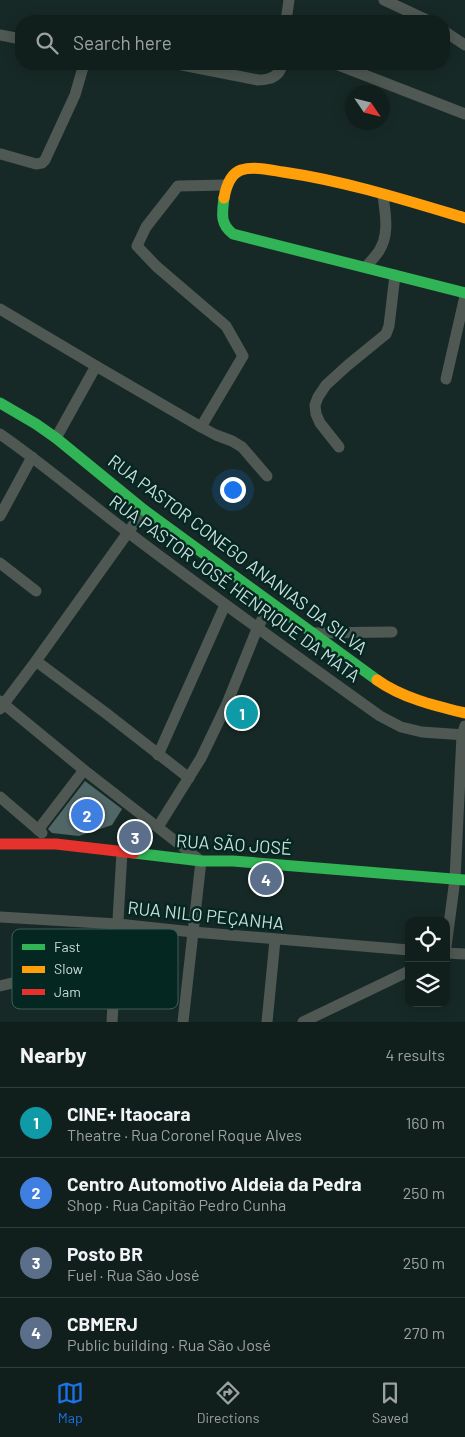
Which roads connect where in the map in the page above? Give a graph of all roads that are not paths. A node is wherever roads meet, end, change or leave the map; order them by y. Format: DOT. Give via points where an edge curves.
graph roads {
  1 [pos="289,0"];
  2 [pos="384,0"];
  3 [pos="287,15"];
  4 [pos="416,15"];
  5 [pos="0,35"];
  6 [pos="450,35"];
  7 [pos="15,37"];
  8 [pos="465,45"];
  9 [pos="82,70"];
  10 [pos="207,70"];
  11 [pos="281,70"];
  12 [pos="351,70"];
  13 [pos="465,114"];
  14 [pos="0,153"];
  15 [pos="227,185"];
  16 [pos="383,195"];
  17 [pos="465,218"];
  18 [pos="366,267"];
  19 [pos="395,275"];
  20 [pos="465,295"];
  21 [pos="0,309"];
  22 [pos="96,366"];
  23 [pos="446,379"];
  24 [pos="0,403"];
  25 [pos="200,427"];
  26 [pos="0,434"];
  27 [pos="56,438"];
  28 [pos="339,447"];
  29 [pos="32,457"];
  30 [pos="267,476"];
  31 [pos="144,510"];
  32 [pos="0,516"];
  33 [pos="128,533"];
  34 [pos="0,563"];
  35 [pos="36,590"];
  36 [pos="271,603"];
  37 [pos="224,605"];
  38 [pos="257,629"];
  39 [pos="392,632"];
  40 [pos="312,633"];
  41 [pos="36,661"];
  42 [pos="1,705"];
  43 [pos="465,713"];
  44 [pos="464,732"];
  45 [pos="158,755"];
  46 [pos="84,770"];
  47 [pos="189,778"];
  48 [pos="0,797"];
  49 [pos="158,827"];
  50 [pos="38,830"];
  51 [pos="0,844"];
  52 [pos="56,844"];
  53 [pos="122,852"];
  54 [pos="201,861"];
  55 [pos="460,880"];
  56 [pos="0,917"];
  57 [pos="118,924"];
  58 [pos="450,928"];
  59 [pos="118,929"];
  60 [pos="165,929"];
  61 [pos="178,930"];
  62 [pos="193,932"];
  63 [pos="275,940"];
  64 [pos="405,950"];
  65 [pos="450,953"];
  66 [pos="465,954"];
  67 [pos="405,973"];
  68 [pos="113,1009"];
  69 [pos="112,1022"];
  70 [pos="183,1022"];
  71 [pos="267,1022"];
  72 [pos="303,1022"];
  1 -- 3 [label="street"];
  2 -- 4 [label="street"];
  5 -- 7 [label="street"];
  6 -- 8 [label="street"];
  9 -- 14 [label="street" via="73,101 45,160 36,164"];
  10 -- 11 [label="street" via="258,80 273,78"];
  12 -- 13 [label="street"];
  15 -- 16 [label="street" via="238,172 255,169 306,175"];
  15 -- 18 [label="street" via="222,216 223,223 233,234"];
  15 -- 25 [label="street" via="178,186 146,227 137,246 226,326 243,356"];
  16 -- 17 [label="street"];
  16 -- 18 [label="street" via="385,239"];
  18 -- 19 [label="street"];
  19 -- 20 [label="street"];
  19 -- 28 [label="street" via="386,334 326,385 318,397 316,414"];
  20 -- 23 [label="street"];
  21 -- 22 [label="street"];
  22 -- 25 [label="street"];
  22 -- 27 [label="street"];
  24 -- 27 [label="street, RUA PASTOR CONEGO ANANIAS DA SILVA"];
  25 -- 30 [label="street" via="242,447"];
  26 -- 29 [label="street, RUA PASTOR JOSÉ HENRIQUE DA MATA"];
  27 -- 31 [label="street, RUA PASTOR CONEGO ANANIAS DA SILVA"];
  29 -- 32 [label="street"];
  29 -- 33 [label="street, RUA PASTOR JOSÉ HENRIQUE DA MATA"];
  31 -- 33 [label="street"];
  31 -- 36 [label="street, RUA PASTOR CONEGO ANANIAS DA SILVA"];
  33 -- 37 [label="street, RUA PASTOR JOSÉ HENRIQUE DA MATA"];
  33 -- 41 [label="street"];
  34 -- 35 [label="street"];
  36 -- 38 [label="street"];
  36 -- 40 [label="street, RUA PASTOR CONEGO ANANIAS DA SILVA"];
  37 -- 38 [label="street, RUA PASTOR JOSÉ HENRIQUE DA MATA"];
  37 -- 45 [label="street"];
  38 -- 44 [label="street, RUA PASTOR JOSÉ HENRIQUE DA MATA" via="380,716 401,727 422,732"];
  38 -- 47 [label="street" via="226,706"];
  39 -- 40 [label="street"];
  40 -- 43 [label="street, RUA PASTOR CONEGO ANANIAS DA SILVA" via="381,683 414,699"];
  41 -- 42 [label="street"];
  41 -- 45 [label="street"];
  42 -- 46 [label="street"];
  44 -- 55 [label="street"];
  45 -- 47 [label="street"];
  46 -- 49 [label="street"];
  46 -- 50 [label="street"];
  47 -- 49 [label="street"];
  48 -- 50 [label="street"];
  49 -- 54 [label="street"];
  50 -- 52 [label="street"];
  51 -- 52 [label="street, RUA SÃO JOSÉ"];
  52 -- 53 [label="street, RUA SÃO JOSÉ"];
  53 -- 54 [label="street, RUA SÃO JOSÉ"];
  53 -- 57 [label="street"];
  54 -- 55 [label="street, RUA SÃO JOSÉ"];
  54 -- 62 [label="street"];
  55 -- 58 [label="street"];
  56 -- 57 [label="street, RUA NILO PEÇANHA"];
  57 -- 59 [label="street"];
  57 -- 60 [label="street, RUA NILO PEÇANHA"];
  61 -- 62 [label="street, RUA NILO PEÇANHA"];
  62 -- 63 [label="street, RUA NILO PEÇANHA"];
  62 -- 70 [label="street"];
  63 -- 64 [label="street, RUA NILO PEÇANHA"];
  63 -- 71 [label="street"];
  65 -- 66 [label="street"];
  67 -- 72 [label="street"];
  68 -- 69 [label="street"];
}
